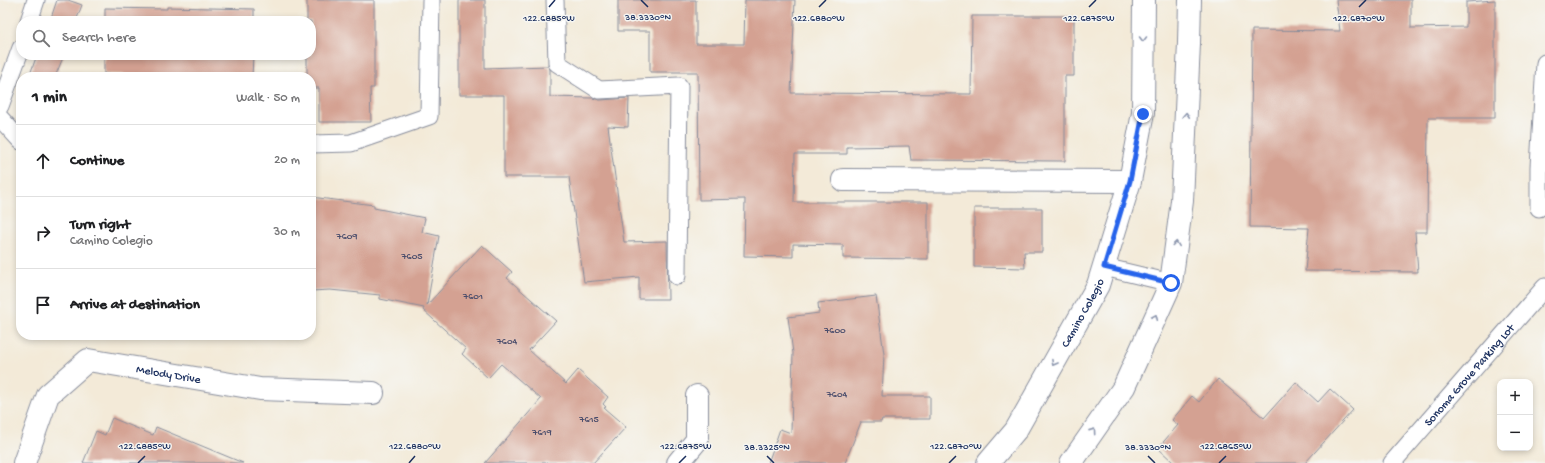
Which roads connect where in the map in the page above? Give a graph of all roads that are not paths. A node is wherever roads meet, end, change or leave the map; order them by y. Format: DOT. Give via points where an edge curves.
graph roads {
  1 [pos="36,0"];
  2 [pos="431,0"];
  3 [pos="555,0"];
  4 [pos="1144,0"];
  5 [pos="1190,0"];
  6 [pos="31,16"];
  7 [pos="17,60"];
  8 [pos="1545,63"];
  9 [pos="0,106"];
  10 [pos="0,118"];
  11 [pos="16,136"];
  12 [pos="316,144"];
  13 [pos="843,180"];
  14 [pos="1130,181"];
  15 [pos="1539,208"];
  16 [pos="1104,267"];
  17 [pos="677,276"];
  18 [pos="1171,283"];
  19 [pos="1545,287"];
  20 [pos="373,393"];
  21 [pos="697,396"];
  22 [pos="24,463"];
  23 [pos="678,463"];
  24 [pos="988,463"];
  25 [pos="1071,463"];
  26 [pos="1392,463"];
  1 -- 6 [label="lane"];
  2 -- 12 [label="lane" via="429,116 351,143"];
  3 -- 17 [label="lane" via="557,63 599,90 679,86"];
  4 -- 14 [label="street, Camino Colegio, one-way" via="1143,114"];
  18 -- 5 [label="street, one-way" via="1182,201"];
  7 -- 9 [label="lane"];
  8 -- 15 [label="lane"];
  10 -- 11 [label="lane"];
  13 -- 14 [label="street"];
  14 -- 16 [label="street, Camino Colegio"];
  16 -- 18 [label="lane"];
  16 -- 24 [label="street, Camino Colegio, one-way" via="1098,285 1016,430"];
  25 -- 18 [label="street, one-way" via="1124,387"];
  19 -- 26 [label="lane, Sonoma Grove Parking Lot"];
  20 -- 22 [label="street, Melody Drive" via="260,390 88,360 48,395"];
  21 -- 23 [label="street" via="697,440"];
}
